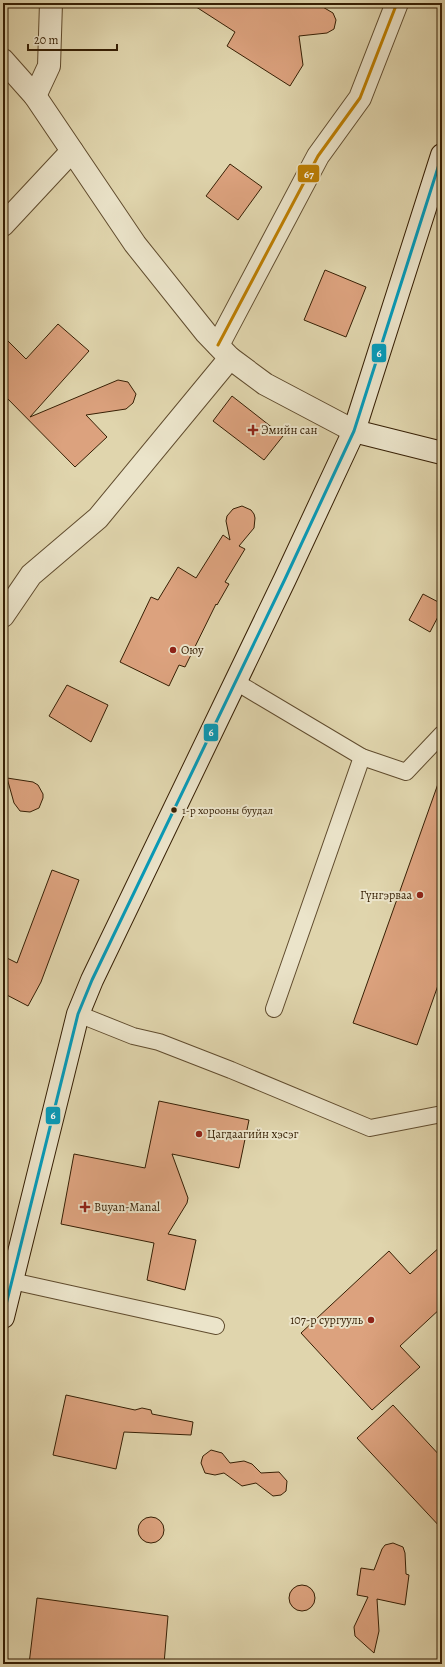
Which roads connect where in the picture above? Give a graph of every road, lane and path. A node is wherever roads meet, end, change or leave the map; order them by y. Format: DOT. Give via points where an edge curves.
graph roads {
  1 [pos="51,3"];
  2 [pos="397,3"];
  3 [pos="3,60"];
  4 [pos="35,96"];
  5 [pos="72,150"];
  6 [pos="442,155"];
  7 [pos="3,225"];
  8 [pos="224,351"];
  9 [pos="354,431"];
  10 [pos="442,453"];
  11 [pos="3,616"];
  12 [pos="236,682"];
  13 [pos="442,734"];
  14 [pos="362,757"];
  15 [pos="274,1009"];
  16 [pos="78,1014"];
  17 [pos="442,1114"];
  18 [pos="12,1281"];
  19 [pos="3,1317"];
  20 [pos="216,1326"];
  1 -- 4 [label="street" via="49,66"];
  2 -- 8 [label="street" via="360,98 318,156"];
  3 -- 4 [label="street"];
  4 -- 5 [label="street"];
  5 -- 7 [label="street"];
  5 -- 8 [label="street" via="135,244"];
  6 -- 9 [label="street"];
  8 -- 9 [label="street" via="265,384"];
  8 -- 11 [label="street" via="98,518 31,575"];
  9 -- 10 [label="street"];
  9 -- 12 [label="street"];
  12 -- 14 [label="lane"];
  12 -- 16 [label="street"];
  13 -- 14 [label="lane" via="406,772"];
  14 -- 15 [label="lane"];
  16 -- 17 [label="lane" via="231,1070 370,1128"];
  16 -- 18 [label="street"];
  18 -- 19 [label="street"];
  18 -- 20 [label="lane"];
}
